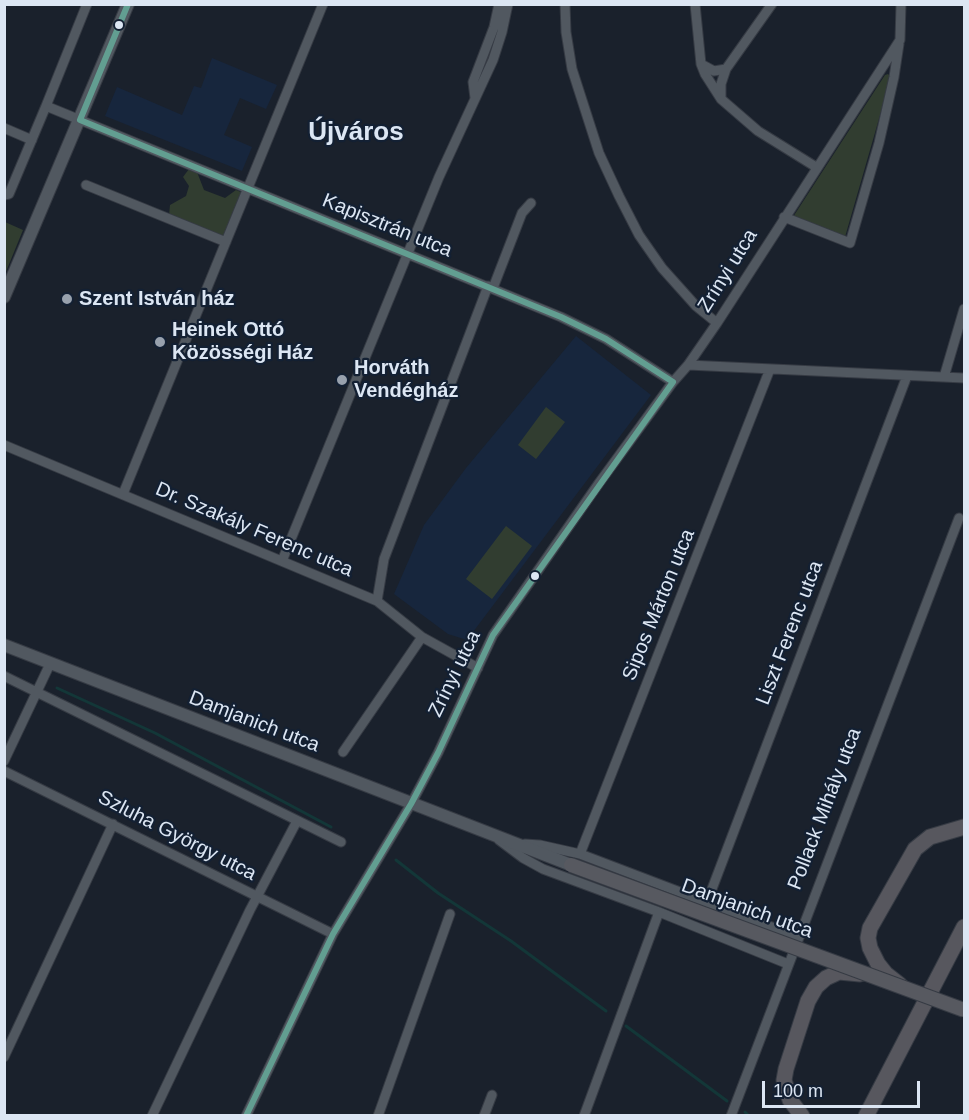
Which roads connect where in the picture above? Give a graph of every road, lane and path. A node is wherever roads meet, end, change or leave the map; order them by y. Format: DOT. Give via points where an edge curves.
graph roads {
  1 [pos="87,4"];
  2 [pos="128,4"];
  3 [pos="323,4"];
  4 [pos="499,4"];
  5 [pos="508,4"];
  6 [pos="566,4"];
  7 [pos="694,4"];
  8 [pos="772,4"];
  9 [pos="902,4"];
  10 [pos="900,40"];
  11 [pos="701,64"];
  12 [pos="726,69"];
  13 [pos="475,98"];
  14 [pos="721,99"];
  15 [pos="46,106"];
  16 [pos="80,120"];
  17 [pos="4,128"];
  18 [pos="32,140"];
  19 [pos="816,167"];
  20 [pos="86,185"];
  21 [pos="247,189"];
  22 [pos="7,195"];
  23 [pos="531,203"];
  24 [pos="4,204"];
  25 [pos="784,217"];
  26 [pos="226,242"];
  27 [pos="407,253"];
  28 [pos="491,287"];
  29 [pos="4,297"];
  30 [pos="964,309"];
  31 [pos="717,323"];
  32 [pos="688,365"];
  33 [pos="770,369"];
  34 [pos="907,376"];
  35 [pos="944,377"];
  36 [pos="964,378"];
  37 [pos="673,382"];
  38 [pos="4,445"];
  39 [pos="123,494"];
  40 [pos="959,518"];
  41 [pos="282,561"];
  42 [pos="377,601"];
  43 [pos="422,637"];
  44 [pos="4,645"];
  45 [pos="50,664"];
  46 [pos="478,668"];
  47 [pos="4,676"];
  48 [pos="37,692"];
  49 [pos="343,752"];
  50 [pos="4,761"];
  51 [pos="4,771"];
  52 [pos="411,804"];
  53 [pos="297,821"];
  54 [pos="113,824"];
  55 [pos="964,828"];
  56 [pos="948,833"];
  57 [pos="490,834"];
  58 [pos="964,836"];
  59 [pos="341,842"];
  60 [pos="576,859"];
  61 [pos="257,897"];
  62 [pos="707,902"];
  63 [pos="659,912"];
  64 [pos="450,914"];
  65 [pos="964,927"];
  66 [pos="333,934"];
  67 [pos="798,937"];
  68 [pos="788,964"];
  69 [pos="900,985"];
  70 [pos="964,1010"];
  71 [pos="4,1057"];
  72 [pos="877,1094"];
  73 [pos="492,1095"];
  74 [pos="152,1116"];
  75 [pos="246,1116"];
  76 [pos="378,1116"];
  77 [pos="484,1116"];
  78 [pos="584,1116"];
  79 [pos="731,1116"];
  80 [pos="802,1116"];
  81 [pos="855,1116"];
  82 [pos="866,1116"];
  1 -- 15 [label="street"];
  2 -- 16 [label="street"];
  3 -- 21 [label="street"];
  4 -- 13 [label="street" via="473,82"];
  5 -- 13 [label="street" via="493,60"];
  6 -- 31 [label="street" via="572,69 599,153 619,196 662,268"];
  7 -- 11 [label="street"];
  8 -- 12 [label="street"];
  9 -- 10 [label="street, Zrínyi utca"];
  10 -- 19 [label="street, Zrínyi utca"];
  10 -- 25 [label="street, Zrínyi utca" via="879,143 850,243"];
  11 -- 12 [label="street" via="714,71"];
  11 -- 14 [label="street"];
  12 -- 14 [label="street"];
  13 -- 27 [label="street"];
  14 -- 19 [label="street" via="758,130"];
  15 -- 16 [label="street, Kapisztrán utca"];
  15 -- 18 [label="street"];
  16 -- 21 [label="street, Kapisztrán utca"];
  16 -- 29 [label="street"];
  17 -- 18 [label="street"];
  18 -- 22 [label="street"];
  19 -- 25 [label="street, Zrínyi utca"];
  20 -- 26 [label="street"];
  21 -- 26 [label="street"];
  21 -- 27 [label="street, Kapisztrán utca"];
  22 -- 24 [label="street"];
  23 -- 28 [label="street" via="522,213"];
  25 -- 31 [label="street, Zrínyi utca"];
  26 -- 39 [label="street"];
  27 -- 28 [label="street, Kapisztrán utca"];
  27 -- 41 [label="street"];
  28 -- 37 [label="street, Kapisztrán utca" via="606,339"];
  28 -- 42 [label="street" via="384,559"];
  30 -- 35 [label="street"];
  31 -- 32 [label="street, Zrínyi utca"];
  32 -- 33 [label="street"];
  32 -- 37 [label="street, Zrínyi utca"];
  33 -- 34 [label="street"];
  33 -- 60 [label="street, Sipos Márton utca"];
  34 -- 35 [label="street"];
  34 -- 62 [label="street, Liszt Ferenc utca"];
  35 -- 36 [label="street"];
  37 -- 46 [label="street, Zrínyi utca" via="494,635"];
  38 -- 39 [label="street, Dr. Szakály Ferenc utca"];
  39 -- 41 [label="street, Dr. Szakály Ferenc utca"];
  40 -- 67 [label="street, Pollack Mihály utca"];
  41 -- 42 [label="street, Dr. Szakály Ferenc utca"];
  42 -- 43 [label="street, Dr. Szakály Ferenc utca"];
  43 -- 46 [label="street, Dr. Szakály Ferenc utca"];
  43 -- 49 [label="street"];
  44 -- 45 [label="street, Damjanich utca"];
  45 -- 48 [label="street"];
  45 -- 52 [label="street, Damjanich utca"];
  46 -- 52 [label="street, Zrínyi utca"];
  47 -- 48 [label="street"];
  48 -- 50 [label="street"];
  48 -- 53 [label="street"];
  51 -- 54 [label="street, Szluha György utca"];
  52 -- 57 [label="street, Damjanich utca"];
  52 -- 66 [label="street, Zrínyi utca"];
  53 -- 59 [label="street"];
  53 -- 61 [label="street"];
  54 -- 61 [label="street, Szluha György utca"];
  54 -- 71 [label="street"];
  55 -- 56 [label="main road"];
  56 -- 58 [label="main road"];
  56 -- 69 [label="main road" via="930,837 915,849 870,928 870,948 886,974"];
  57 -- 60 [label="street, Damjanich utca"];
  57 -- 63 [label="street, Damjanich utca" via="543,868"];
  60 -- 62 [label="street, Damjanich utca"];
  60 -- 69 [label="main road, Damjanich utca, bridge"];
  61 -- 66 [label="street, Szluha György utca"];
  61 -- 74 [label="street"];
  62 -- 67 [label="street, Damjanich utca"];
  63 -- 68 [label="street, Damjanich utca"];
  63 -- 78 [label="street"];
  64 -- 76 [label="street"];
  65 -- 72 [label="main road"];
  66 -- 75 [label="street, Zrínyi utca"];
  67 -- 68 [label="street, Pollack Mihály utca"];
  68 -- 79 [label="street, Pollack Mihály utca"];
  69 -- 70 [label="main road, Damjanich utca, bridge"];
  69 -- 80 [label="main road, bridge" via="839,972 816,987 784,1080 795,1110"];
  72 -- 81 [label="main road"];
  72 -- 82 [label="main road"];
  73 -- 77 [label="street"];
}
